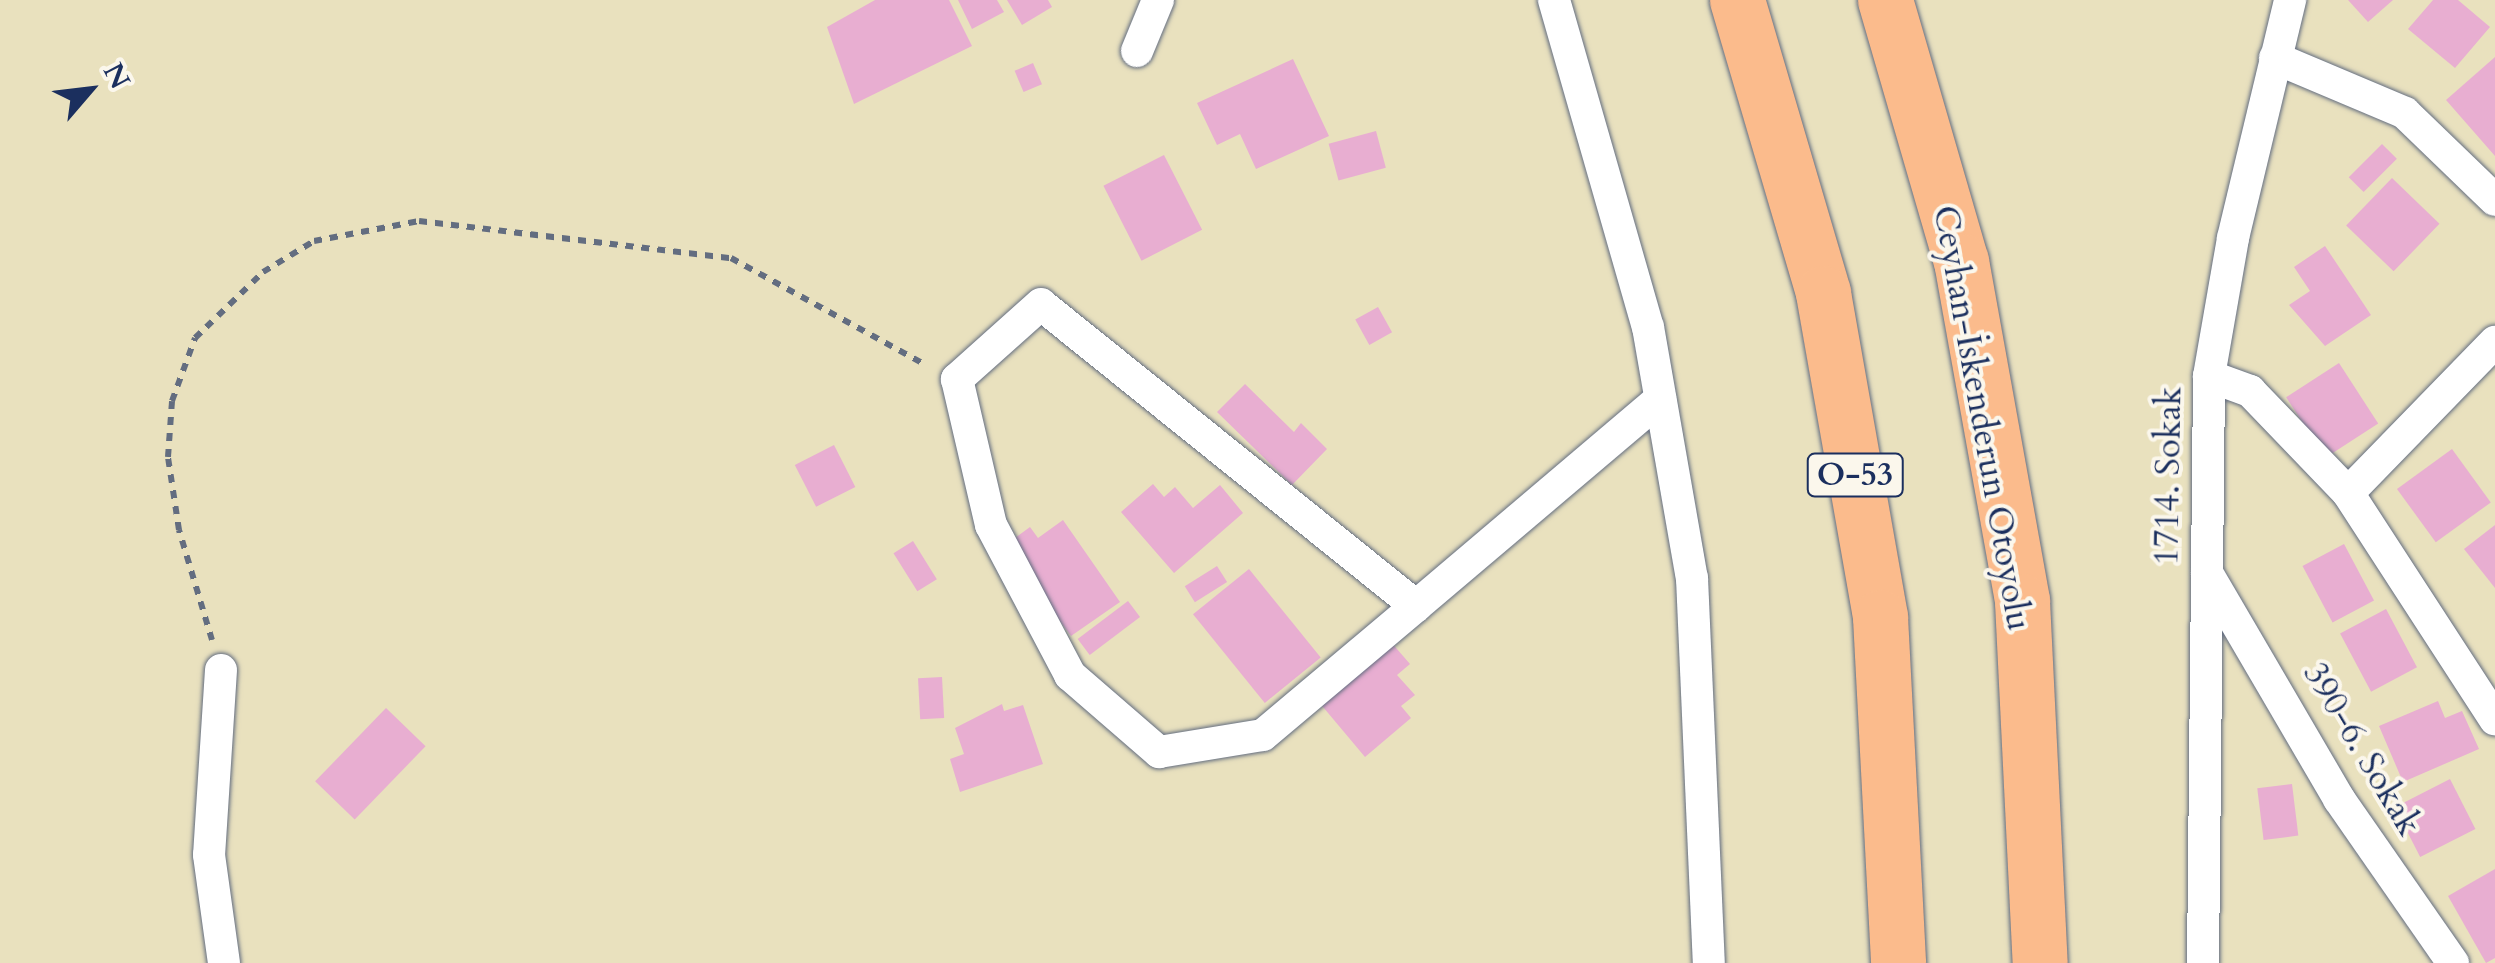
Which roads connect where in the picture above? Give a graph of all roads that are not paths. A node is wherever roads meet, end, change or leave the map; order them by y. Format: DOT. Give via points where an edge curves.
graph roads {
  1 [pos="1158,0"];
  2 [pos="1554,0"];
  3 [pos="1737,0"];
  4 [pos="1885,0"];
  5 [pos="2290,0"];
  6 [pos="1137,51"];
  7 [pos="2275,58"];
  8 [pos="2495,200"];
  9 [pos="2495,342"];
  10 [pos="2210,376"];
  11 [pos="1660,399"];
  12 [pos="2348,493"];
  13 [pos="2206,573"];
  14 [pos="1416,606"];
  15 [pos="220,670"];
  16 [pos="2495,719"];
  17 [pos="224,963"];
  18 [pos="1709,963"];
  19 [pos="1898,963"];
  20 [pos="2040,963"];
  21 [pos="2203,963"];
  22 [pos="2453,963"];
  1 -- 6 [label="street"];
  2 -- 11 [label="street" via="1648,328"];
  3 -- 19 [label="highway, O-53" via="1822,294 1880,617"];
  4 -- 20 [label="highway, Ceyhan-İskenderun Otoyolu" via="1961,261 2022,602"];
  5 -- 7 [label="street, 1714. Sokak"];
  7 -- 8 [label="street" via="2405,113"];
  7 -- 10 [label="street, 1714. Sokak"];
  9 -- 12 [label="street"];
  10 -- 12 [label="street" via="2250,391"];
  10 -- 13 [label="street, 1714. Sokak"];
  11 -- 14 [label="street"];
  11 -- 18 [label="street" via="1692,578"];
  12 -- 16 [label="street"];
  13 -- 21 [label="street, 1714. Sokak"];
  13 -- 22 [label="street, 390-6. Sokak" via="2339,800"];
  14 -- 14 [label="street" via="1262,735 1159,752 1070,674 991,525 957,379 1041,304"];
  15 -- 17 [label="street" via="208,856"];
}
